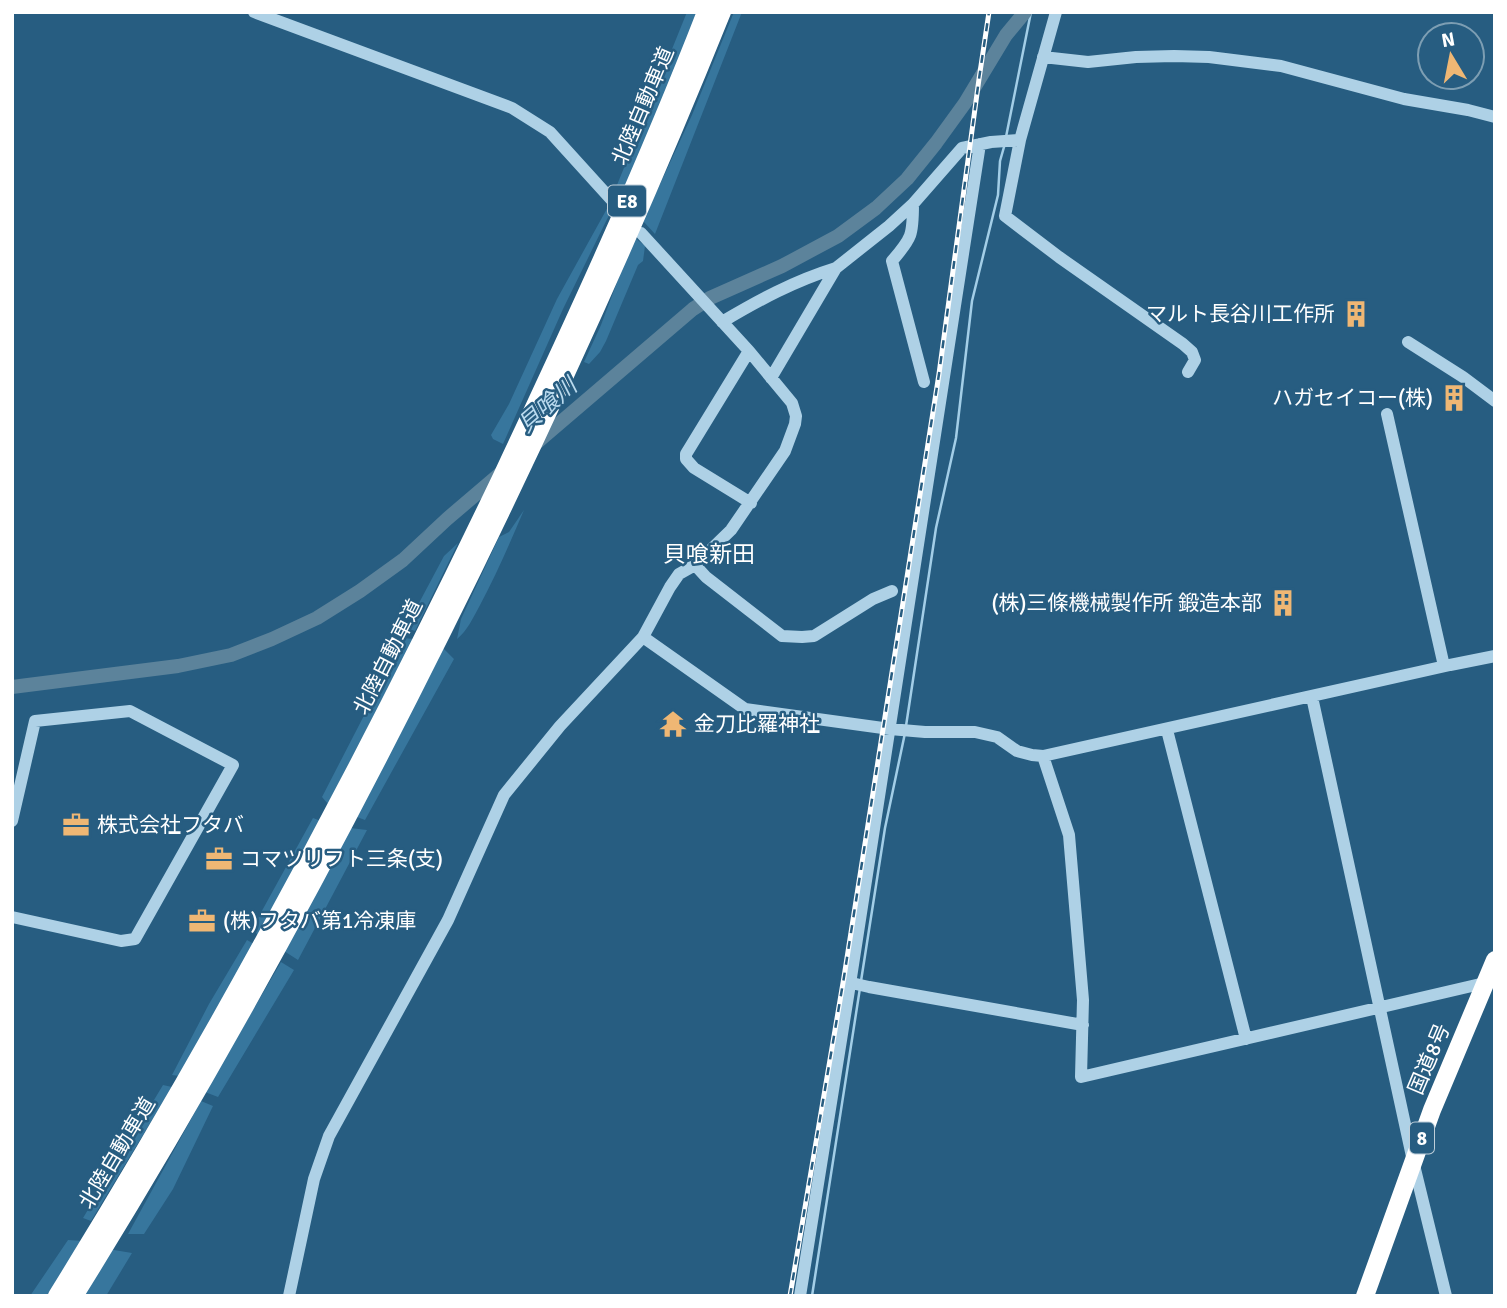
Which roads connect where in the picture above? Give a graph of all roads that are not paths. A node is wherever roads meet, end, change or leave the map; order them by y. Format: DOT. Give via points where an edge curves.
graph roads {
  1 [pos="254,12"];
  2 [pos="706,12"];
  3 [pos="722,12"];
  4 [pos="1056,12"];
  5 [pos="1043,57"];
  6 [pos="1495,117"];
  7 [pos="1017,140"];
  8 [pos="986,143"];
  9 [pos="913,204"];
  10 [pos="618,207"];
  11 [pos="641,233"];
  12 [pos="836,268"];
  13 [pos="720,321"];
  14 [pos="1408,342"];
  15 [pos="749,352"];
  16 [pos="1188,372"];
  17 [pos="771,378"];
  18 [pos="924,382"];
  19 [pos="1495,401"];
  20 [pos="1387,414"];
  21 [pos="751,503"];
  22 [pos="695,565"];
  23 [pos="892,591"];
  24 [pos="643,637"];
  25 [pos="1495,656"];
  26 [pos="1444,666"];
  27 [pos="1312,696"];
  28 [pos="890,729"];
  29 [pos="1167,730"];
  30 [pos="1043,756"];
  31 [pos="12,821"];
  32 [pos="12,917"];
  33 [pos="1495,960"];
  34 [pos="1490,982"];
  35 [pos="859,985"];
  36 [pos="1380,1009"];
  37 [pos="1083,1025"];
  38 [pos="1246,1039"];
  39 [pos="1413,1161"];
  40 [pos="57,1296"];
  41 [pos="74,1296"];
  42 [pos="289,1296"];
  43 [pos="800,1296"];
  44 [pos="1365,1296"];
  45 [pos="1446,1296"];
  1 -- 10 [label="street" via="512,108 565,146"];
  2 -- 40 [label="highway, 北陸自動車道 / E8" via="543,389 354,775 152,1140"];
  3 -- 41 [label="highway, 北陸自動車道 / E8" via="569,368 382,752 278,948"];
  4 -- 5 [label="street"];
  5 -- 6 [label="street" via="1088,62 1186,56 1281,66 1404,99"];
  5 -- 7 [label="street"];
  7 -- 8 [label="street"];
  7 -- 16 [label="street" via="1005,216 1183,344 1195,360"];
  8 -- 9 [label="street" via="962,148"];
  8 -- 28 [label="street"];
  9 -- 12 [label="street"];
  9 -- 18 [label="street" via="909,241 892,261"];
  11 -- 13 [label="street"];
  12 -- 13 [label="street" via="767,295"];
  12 -- 17 [label="street"];
  13 -- 15 [label="street"];
  14 -- 19 [label="street"];
  15 -- 17 [label="street"];
  15 -- 21 [label="street" via="686,459"];
  17 -- 21 [label="street" via="792,403 795,424 785,451"];
  20 -- 26 [label="street"];
  21 -- 22 [label="street"];
  22 -- 23 [label="street" via="782,636 814,636"];
  22 -- 24 [label="street" via="670,587"];
  24 -- 28 [label="street" via="745,709"];
  24 -- 42 [label="street" via="560,726 504,795 449,920 329,1136 314,1179"];
  25 -- 26 [label="street"];
  26 -- 27 [label="street"];
  27 -- 29 [label="street"];
  27 -- 36 [label="street"];
  28 -- 30 [label="street" via="975,732 997,737 1017,751"];
  28 -- 35 [label="street"];
  29 -- 30 [label="street"];
  29 -- 38 [label="street"];
  30 -- 37 [label="street" via="1069,835"];
  31 -- 32 [label="street" via="35,721 130,711 233,765 135,939 121,941"];
  33 -- 34 [label="highway, 国道8号 / 8"];
  34 -- 36 [label="street"];
  34 -- 39 [label="highway, 国道8号 / 8"];
  35 -- 37 [label="street"];
  35 -- 43 [label="street"];
  36 -- 38 [label="street"];
  36 -- 39 [label="street"];
  37 -- 38 [label="street" via="1081,1077"];
  39 -- 44 [label="highway, 国道8号 / 8"];
  39 -- 45 [label="street"];
}
